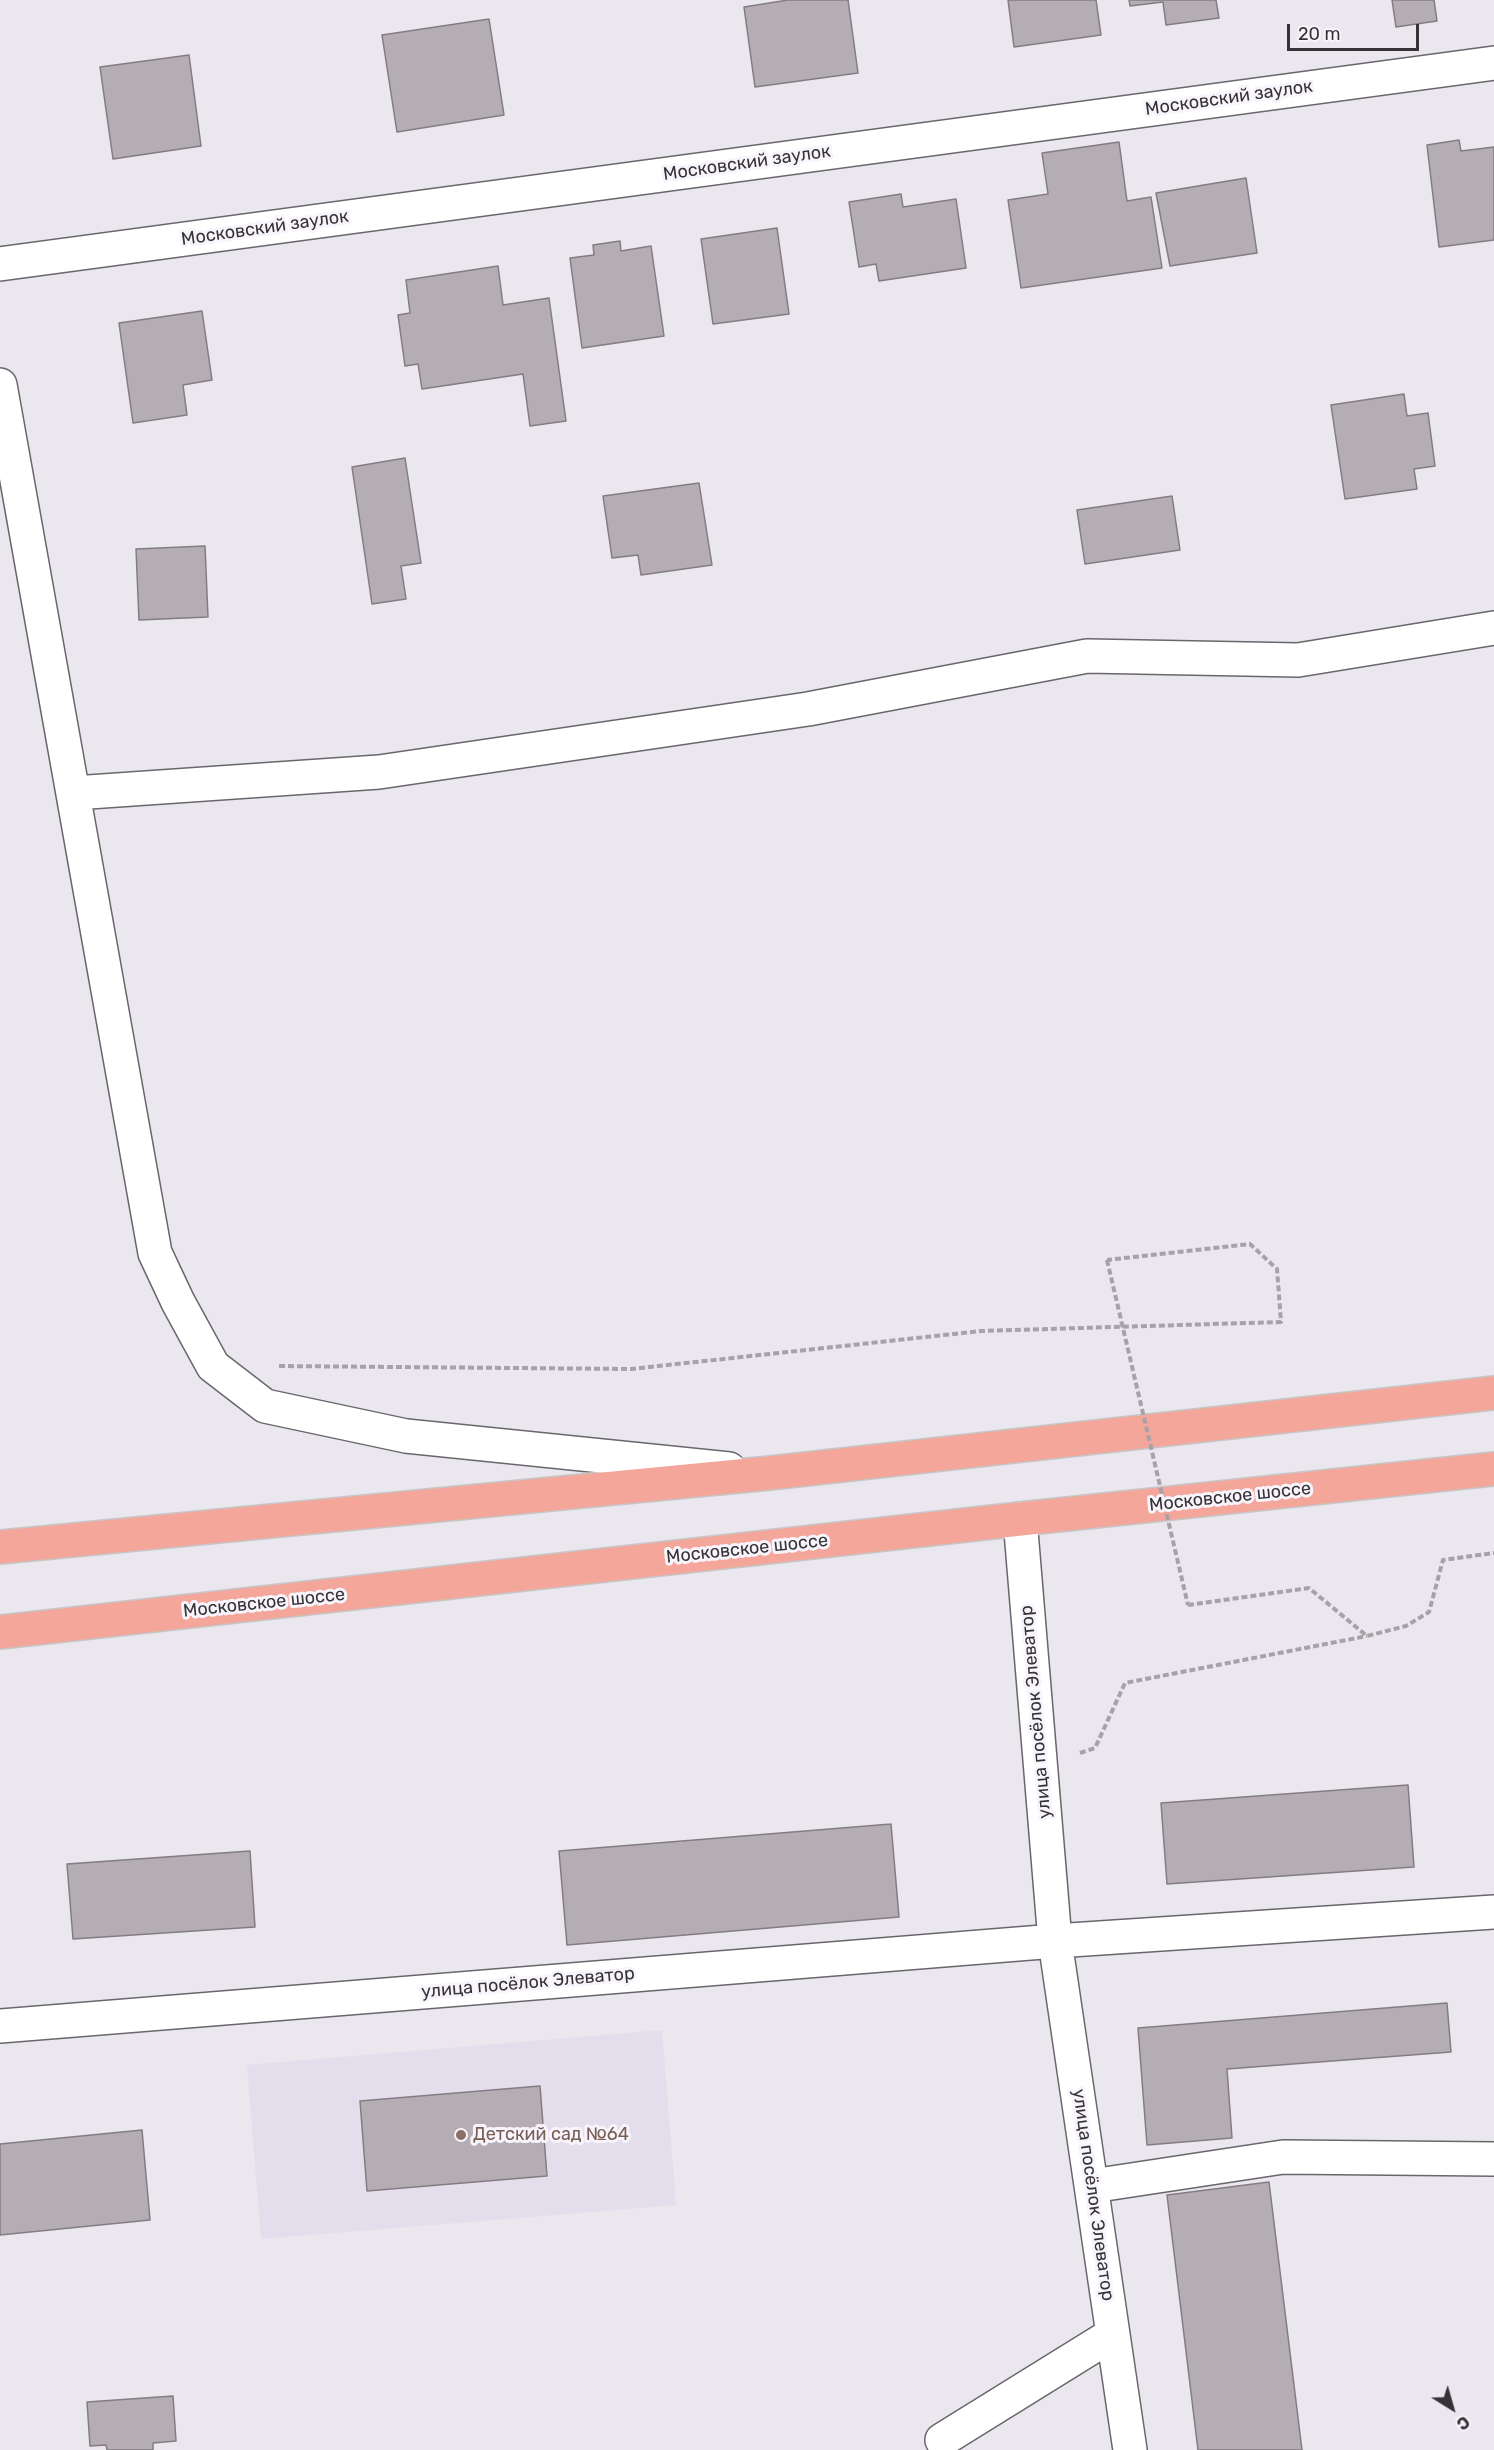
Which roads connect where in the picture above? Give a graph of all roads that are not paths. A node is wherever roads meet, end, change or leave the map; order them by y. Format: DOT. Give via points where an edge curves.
graph roads {
  1 [pos="1494,63"];
  2 [pos="0,264"];
  3 [pos="0,385"];
  4 [pos="1494,628"];
  5 [pos="74,793"];
  6 [pos="1494,1393"];
  7 [pos="1494,1469"];
  8 [pos="770,1473"];
  9 [pos="1020,1519"];
  10 [pos="0,1547"];
  11 [pos="0,1632"];
  12 [pos="1494,1912"];
  13 [pos="1055,1941"];
  14 [pos="0,2026"];
  15 [pos="1494,2159"];
  16 [pos="1092,2186"];
  17 [pos="1113,2334"];
  18 [pos="942,2440"];
  19 [pos="1130,2450"];
  1 -- 2 [label="street, Московский заулок"];
  3 -- 5 [label="street"];
  4 -- 5 [label="street" via="1298,660 1087,656 808,710 379,772"];
  5 -- 8 [label="street" via="155,1253 213,1366 265,1406 406,1436"];
  6 -- 8 [label="highway"];
  7 -- 9 [label="highway, Московское шоссе"];
  8 -- 10 [label="highway"];
  9 -- 11 [label="highway, Московское шоссе"];
  9 -- 13 [label="street, улица посёлок Элеватор"];
  12 -- 13 [label="street"];
  13 -- 14 [label="street, улица посёлок Элеватор"];
  13 -- 16 [label="street, улица посёлок Элеватор"];
  15 -- 16 [label="street" via="1282,2157"];
  16 -- 17 [label="street, улица посёлок Элеватор"];
  17 -- 18 [label="street"];
  17 -- 19 [label="street, улица посёлок Элеватор"];
}
